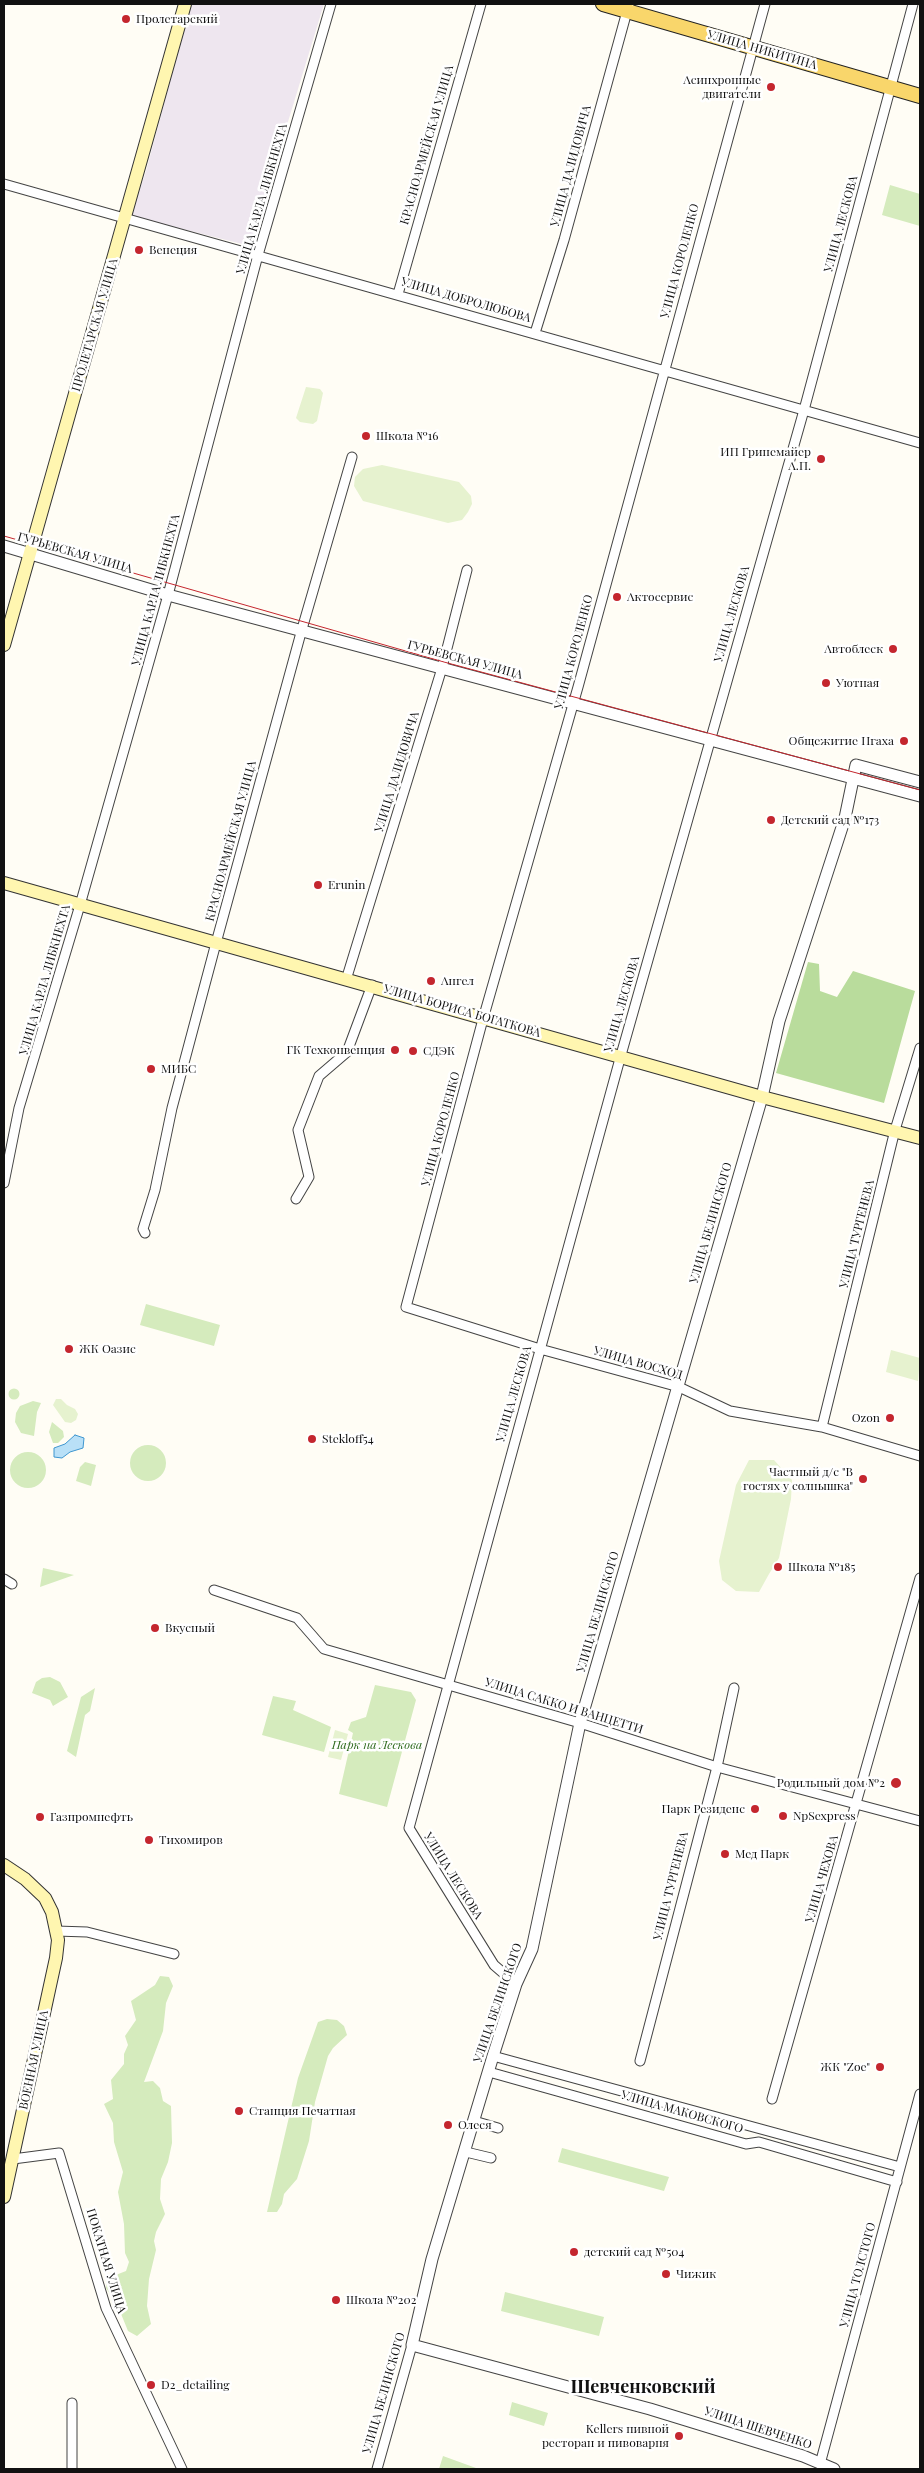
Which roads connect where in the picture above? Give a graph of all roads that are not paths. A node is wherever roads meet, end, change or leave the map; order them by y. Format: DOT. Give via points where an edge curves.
graph roads {
  1 [pos="185,4"];
  2 [pos="331,4"];
  3 [pos="481,4"];
  4 [pos="603,4"];
  5 [pos="765,4"];
  6 [pos="913,4"];
  7 [pos="628,7"];
  8 [pos="752,48"];
  9 [pos="891,88"];
  10 [pos="920,96"];
  11 [pos="4,184"];
  12 [pos="125,218"];
  13 [pos="258,255"];
  14 [pos="398,294"];
  15 [pos="535,333"];
  16 [pos="663,370"];
  17 [pos="804,410"];
  18 [pos="920,443"];
  19 [pos="352,457"];
  20 [pos="4,546"];
  21 [pos="31,554"];
  22 [pos="467,570"];
  23 [pos="168,595"];
  24 [pos="302,629"];
  25 [pos="4,645"];
  26 [pos="442,668"];
  27 [pos="573,703"];
  28 [pos="710,738"];
  29 [pos="852,778"];
  30 [pos="920,782"];
  31 [pos="920,796"];
  32 [pos="4,884"];
  33 [pos="80,904"];
  34 [pos="216,944"];
  35 [pos="346,980"];
  36 [pos="372,986"];
  37 [pos="483,1019"];
  38 [pos="920,1048"];
  39 [pos="621,1055"];
  40 [pos="762,1097"];
  41 [pos="895,1130"];
  42 [pos="920,1138"];
  43 [pos="4,1183"];
  44 [pos="296,1199"];
  45 [pos="145,1233"];
  46 [pos="406,1307"];
  47 [pos="540,1349"];
  48 [pos="679,1386"];
  49 [pos="822,1427"];
  50 [pos="920,1456"];
  51 [pos="920,1578"];
  52 [pos="214,1590"];
  53 [pos="447,1685"];
  54 [pos="734,1688"];
  55 [pos="580,1724"];
  56 [pos="717,1767"];
  57 [pos="857,1806"];
  58 [pos="920,1821"];
  59 [pos="4,1865"];
  60 [pos="56,1927"];
  61 [pos="174,1954"];
  62 [pos="516,1984"];
  63 [pos="494,2056"];
  64 [pos="640,2061"];
  65 [pos="489,2072"];
  66 [pos="920,2094"];
  67 [pos="772,2099"];
  68 [pos="474,2122"];
  69 [pos="498,2128"];
  70 [pos="466,2152"];
  71 [pos="490,2158"];
  72 [pos="13,2159"];
  73 [pos="900,2167"];
  74 [pos="897,2182"];
  75 [pos="4,2197"];
  76 [pos="412,2346"];
  77 [pos="72,2403"];
  78 [pos="820,2464"];
  79 [pos="72,2469"];
  80 [pos="182,2469"];
  81 [pos="377,2469"];
  82 [pos="834,2469"];
  1 -- 12 [label="main road, ПРОЛЕТАРСКАЯ УЛИЦА"];
  2 -- 13 [label="street, УЛИЦА КАРЛА ЛИБКНЕХТА"];
  3 -- 14 [label="street, КРАСНОАРМЕЙСКАЯ УЛИЦА"];
  4 -- 7 [label="main road, УЛИЦА НИКИТИНА"];
  5 -- 8 [label="street, УЛИЦА КОРОЛЕНКО"];
  6 -- 9 [label="street, УЛИЦА ЛЕСКОВА"];
  7 -- 8 [label="main road, УЛИЦА НИКИТИНА"];
  7 -- 15 [label="street, УЛИЦА ДАЛИДОВИЧА"];
  8 -- 9 [label="main road, УЛИЦА НИКИТИНА"];
  8 -- 16 [label="street, УЛИЦА КОРОЛЕНКО"];
  9 -- 10 [label="main road, УЛИЦА НИКИТИНА"];
  9 -- 17 [label="street, УЛИЦА ЛЕСКОВА"];
  11 -- 12 [label="street, УЛИЦА ДОБРОЛЮБОВА"];
  12 -- 13 [label="street, УЛИЦА ДОБРОЛЮБОВА"];
  12 -- 21 [label="main road, ПРОЛЕТАРСКАЯ УЛИЦА"];
  13 -- 14 [label="street, УЛИЦА ДОБРОЛЮБОВА"];
  13 -- 23 [label="street, УЛИЦА КАРЛА ЛИБКНЕХТА"];
  14 -- 15 [label="street, УЛИЦА ДОБРОЛЮБОВА"];
  15 -- 16 [label="street, УЛИЦА ДОБРОЛЮБОВА"];
  16 -- 17 [label="street, УЛИЦА ДОБРОЛЮБОВА"];
  16 -- 27 [label="street, УЛИЦА КОРОЛЕНКО"];
  17 -- 18 [label="street, УЛИЦА ДОБРОЛЮБОВА"];
  17 -- 28 [label="street, УЛИЦА ЛЕСКОВА"];
  19 -- 24 [label="street, КРАСНОАРМЕЙСКАЯ УЛИЦА"];
  20 -- 21 [label="street, ГУРЬЕВСКАЯ УЛИЦА"];
  21 -- 23 [label="street, ГУРЬЕВСКАЯ УЛИЦА"];
  21 -- 25 [label="main road, ПРОЛЕТАРСКАЯ УЛИЦА"];
  22 -- 26 [label="street, УЛИЦА ДАЛИДОВИЧА"];
  23 -- 24 [label="street, ГУРЬЕВСКАЯ УЛИЦА"];
  23 -- 33 [label="street, УЛИЦА КАРЛА ЛИБКНЕХТА"];
  24 -- 26 [label="street, ГУРЬЕВСКАЯ УЛИЦА"];
  24 -- 34 [label="street, КРАСНОАРМЕЙСКАЯ УЛИЦА"];
  26 -- 27 [label="street, ГУРЬЕВСКАЯ УЛИЦА"];
  26 -- 35 [label="street, УЛИЦА ДАЛИДОВИЧА"];
  27 -- 28 [label="street, ГУРЬЕВСКАЯ УЛИЦА"];
  27 -- 37 [label="street, УЛИЦА КОРОЛЕНКО"];
  28 -- 29 [label="street, ГУРЬЕВСКАЯ УЛИЦА"];
  28 -- 39 [label="street, УЛИЦА ЛЕСКОВА"];
  29 -- 30 [label="street, УЛИЦА БЕЛИНСКОГО" via="856,765"];
  29 -- 31 [label="street, ГУРЬЕВСКАЯ УЛИЦА"];
  29 -- 40 [label="street, УЛИЦА БЕЛИНСКОГО" via="845,818 779,1022"];
  32 -- 33 [label="main road, УЛИЦА БОРИСА БОГАТКОВА"];
  33 -- 34 [label="main road, УЛИЦА БОРИСА БОГАТКОВА"];
  33 -- 43 [label="street, УЛИЦА КАРЛА ЛИБКНЕХТА" via="19,1108"];
  34 -- 35 [label="main road, УЛИЦА БОРИСА БОГАТКОВА"];
  34 -- 45 [label="street, КРАСНОАРМЕЙСКАЯ УЛИЦА" via="170,1117 155,1190 143,1229"];
  35 -- 36 [label="main road, УЛИЦА БОРИСА БОГАТКОВА"];
  36 -- 37 [label="main road, УЛИЦА БОРИСА БОГАТКОВА"];
  36 -- 44 [label="street" via="347,1052 319,1076 298,1130 309,1177"];
  37 -- 39 [label="main road, УЛИЦА БОРИСА БОГАТКОВА"];
  37 -- 46 [label="street, УЛИЦА КОРОЛЕНКО"];
  38 -- 41 [label="street, УЛИЦА ТУРГЕНЕВА"];
  39 -- 40 [label="main road, УЛИЦА БОРИСА БОГАТКОВА"];
  39 -- 47 [label="street, УЛИЦА ЛЕСКОВА"];
  40 -- 41 [label="main road, УЛИЦА БОРИСА БОГАТКОВА"];
  40 -- 48 [label="street, УЛИЦА БЕЛИНСКОГО"];
  41 -- 42 [label="main road, УЛИЦА БОРИСА БОГАТКОВА"];
  41 -- 49 [label="street, УЛИЦА ТУРГЕНЕВА"];
  46 -- 47 [label="street, УЛИЦА ВОСХОД"];
  47 -- 48 [label="street, УЛИЦА ВОСХОД"];
  47 -- 53 [label="street, УЛИЦА ЛЕСКОВА"];
  48 -- 49 [label="street, УЛИЦА ВОСХОД" via="730,1411"];
  48 -- 55 [label="street, УЛИЦА БЕЛИНСКОГО"];
  49 -- 50 [label="street, УЛИЦА ВОСХОД"];
  51 -- 57 [label="street, УЛИЦА ЧЕХОВА"];
  52 -- 53 [label="street, УЛИЦА САККО И ВАНЦЕТТИ" via="297,1618 324,1649"];
  53 -- 55 [label="street, УЛИЦА САККО И ВАНЦЕТТИ"];
  53 -- 62 [label="street, УЛИЦА ЛЕСКОВА" via="409,1828 494,1965"];
  54 -- 56 [label="street, УЛИЦА ТУРГЕНЕВА"];
  55 -- 56 [label="street, УЛИЦА САККО И ВАНЦЕТТИ"];
  55 -- 62 [label="street, УЛИЦА БЕЛИНСКОГО" via="532,1949"];
  56 -- 57 [label="street, УЛИЦА САККО И ВАНЦЕТТИ"];
  56 -- 64 [label="street, УЛИЦА ТУРГЕНЕВА"];
  57 -- 58 [label="street, УЛИЦА САККО И ВАНЦЕТТИ"];
  57 -- 67 [label="street, УЛИЦА ЧЕХОВА"];
  59 -- 60 [label="main road" via="45,1898"];
  60 -- 61 [label="street"];
  60 -- 72 [label="main road, ВОЕННАЯ УЛИЦА" via="56,1958"];
  62 -- 63 [label="street, УЛИЦА БЕЛИНСКОГО"];
  63 -- 65 [label="street, УЛИЦА БЕЛИНСКОГО"];
  63 -- 73 [label="street"];
  65 -- 68 [label="street, УЛИЦА БЕЛИНСКОГО"];
  65 -- 74 [label="street, УЛИЦА МАКОВСКОГО" via="746,2144 759,2142"];
  66 -- 73 [label="street, УЛИЦА ТОЛСТОГО"];
  68 -- 69 [label="street"];
  68 -- 70 [label="street, УЛИЦА БЕЛИНСКОГО"];
  70 -- 71 [label="street"];
  70 -- 76 [label="street, УЛИЦА БЕЛИНСКОГО" via="432,2259"];
  72 -- 75 [label="main road, ВОЕННАЯ УЛИЦА"];
  72 -- 80 [label="street, ПОКАТНАЯ УЛИЦА" via="59,2153 106,2308"];
  73 -- 74 [label="street, УЛИЦА ТОЛСТОГО"];
  74 -- 78 [label="street, УЛИЦА ТОЛСТОГО"];
  76 -- 78 [label="street, УЛИЦА ШЕВЧЕНКО" via="650,2409"];
  76 -- 81 [label="street, УЛИЦА БЕЛИНСКОГО"];
  77 -- 79 [label="street"];
  78 -- 82 [label="street, УЛИЦА ШЕВЧЕНКО"];
}
